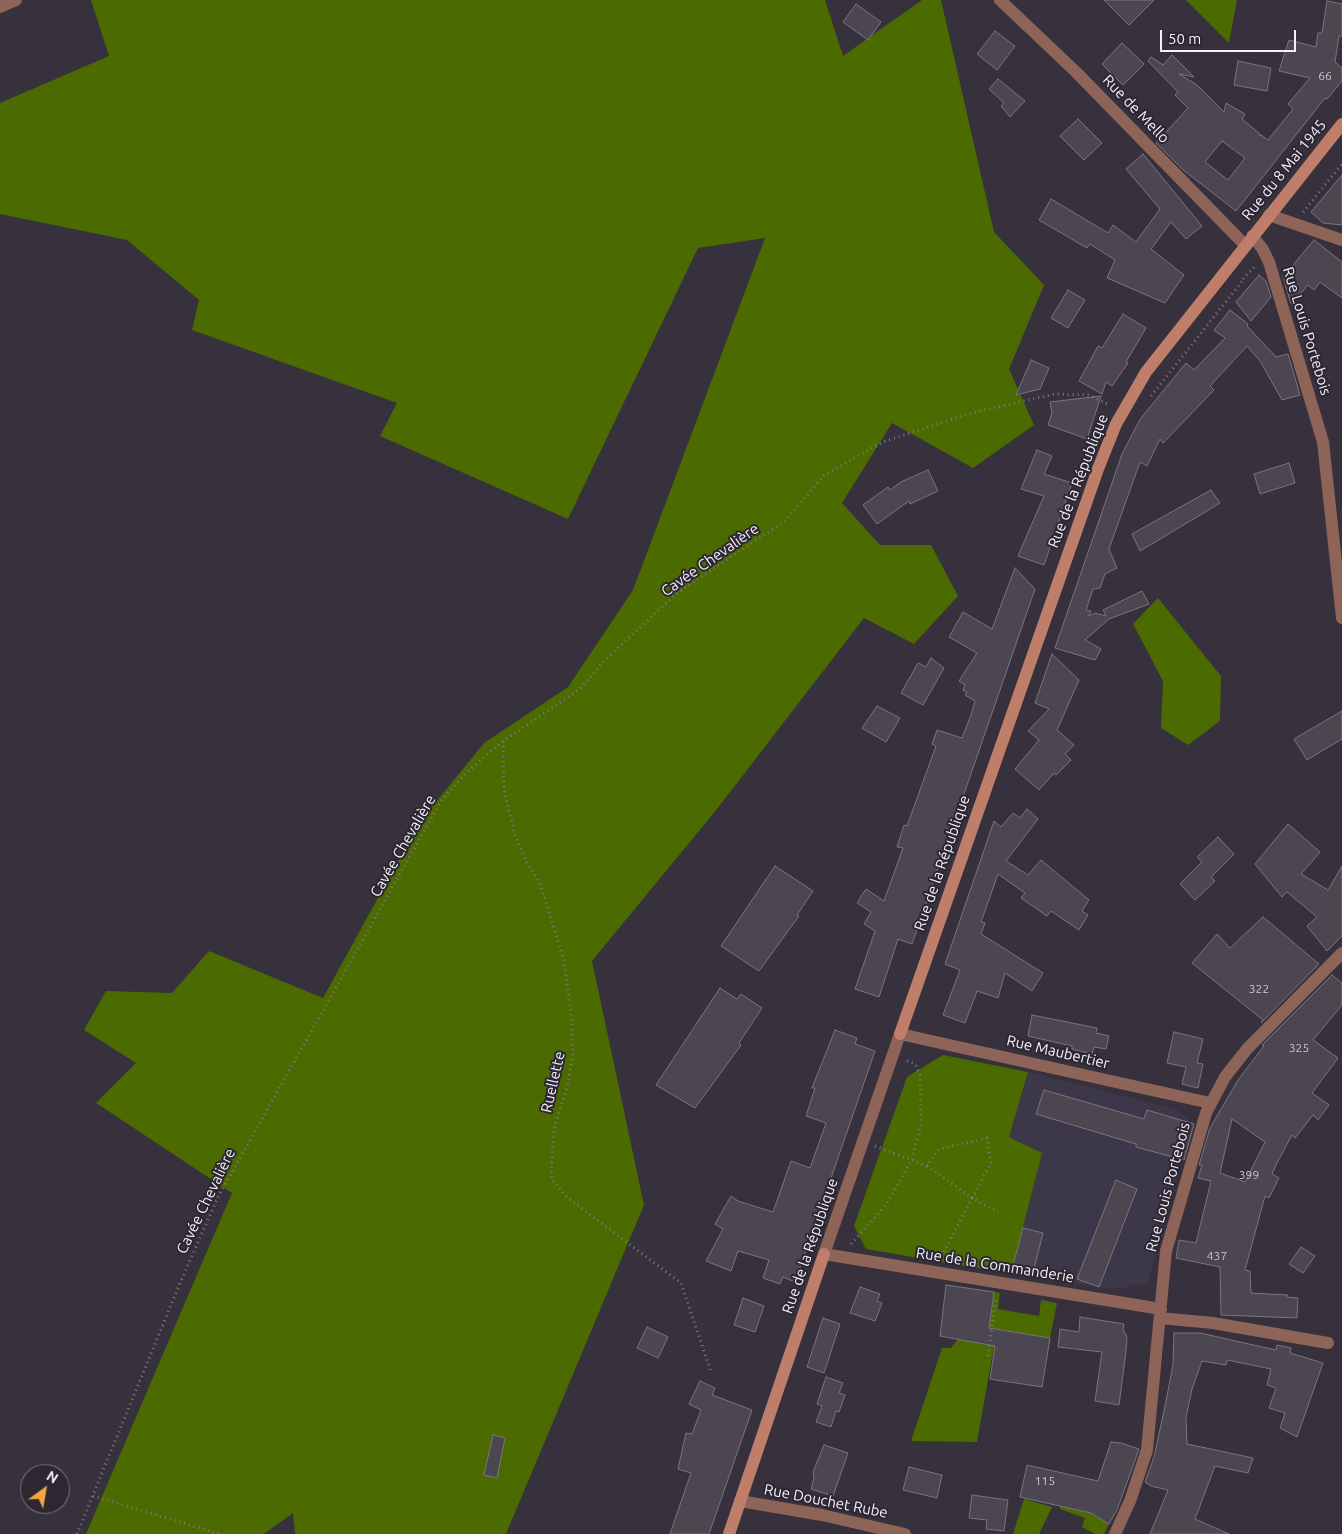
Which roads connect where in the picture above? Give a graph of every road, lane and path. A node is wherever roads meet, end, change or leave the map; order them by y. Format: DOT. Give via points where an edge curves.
graph roads {
  1 [pos="16,0"];
  2 [pos="1000,0"];
  3 [pos="0,7"];
  4 [pos="1342,124"];
  5 [pos="1268,215"];
  6 [pos="1342,239"];
  7 [pos="1248,241"];
  8 [pos="1244,279"];
  9 [pos="1146,403"];
  10 [pos="1122,411"];
  11 [pos="1342,618"];
  12 [pos="503,741"];
  13 [pos="1342,953"];
  14 [pos="900,1034"];
  15 [pos="892,1056"];
  16 [pos="1210,1104"];
  17 [pos="881,1147"];
  18 [pos="912,1159"];
  19 [pos="928,1166"];
  20 [pos="972,1198"];
  21 [pos="998,1212"];
  22 [pos="824,1254"];
  23 [pos="839,1256"];
  24 [pos="934,1271"];
  25 [pos="998,1281"];
  26 [pos="1160,1314"];
  27 [pos="1328,1343"];
  28 [pos="988,1356"];
  29 [pos="711,1372"];
  30 [pos="93,1496"];
  31 [pos="740,1501"];
  32 [pos="77,1534"];
  33 [pos="220,1534"];
  34 [pos="728,1534"];
  35 [pos="905,1534"];
  36 [pos="1115,1534"];
  1 -- 3 [label="street"];
  2 -- 7 [label="street, Rue de Mello"];
  4 -- 5 [label="main road, Rue du 8 Mai 1945"];
  5 -- 6 [label="street"];
  5 -- 7 [label="main road, Rue du 8 Mai 1945"];
  7 -- 10 [label="main road, Rue de la République" via="1146,372"];
  7 -- 11 [label="street, Rue Louis Portebois" via="1262,248 1269,262 1324,442"];
  8 -- 9 [label="path"];
  10 -- 12 [label="path, Cavée Chevalière" via="1088,394 1055,394 975,412 883,442 824,475 785,522 677,593 605,660 580,689"];
  10 -- 14 [label="main road, Rue de la République" via="1098,469"];
  12 -- 29 [label="path, Ruellette" via="504,790 527,863 546,900 564,961 571,1013 573,1052 567,1088 554,1128 551,1179 568,1198 681,1284"];
  12 -- 30 [label="path, Cavée Chevalière" via="465,774 441,801 218,1197"];
  13 -- 16 [label="street, Rue Louis Portebois" via="1247,1049 1225,1077"];
  14 -- 15 [label="street, Rue de la République"];
  14 -- 16 [label="street, Rue Maubertier"];
  15 -- 18 [label="path" via="915,1064 920,1075 921,1124"];
  15 -- 22 [label="street, Rue de la République"];
  16 -- 26 [label="street, Rue Louis Portebois" via="1199,1131 1169,1239"];
  17 -- 18 [label="path"];
  18 -- 19 [label="path"];
  18 -- 23 [label="path" via="886,1205"];
  19 -- 20 [label="path"];
  19 -- 20 [label="path" via="939,1149 987,1138 991,1163"];
  20 -- 21 [label="path"];
  20 -- 24 [label="path"];
  22 -- 23 [label="street, Rue de la Commanderie"];
  22 -- 31 [label="main road, Rue de la République"];
  23 -- 24 [label="street, Rue de la Commanderie"];
  24 -- 25 [label="street, Rue de la Commanderie"];
  25 -- 26 [label="street, Rue de la Commanderie"];
  25 -- 28 [label="path"];
  26 -- 27 [label="street, Rue de la Commanderie"];
  26 -- 36 [label="street, Rue Louis Portebois" via="1147,1450"];
  30 -- 32 [label="path, Cavée Chevalière"];
  30 -- 33 [label="path"];
  31 -- 34 [label="main road, Rue de la République"];
  31 -- 35 [label="street, Rue Douchet Rube"];
}
